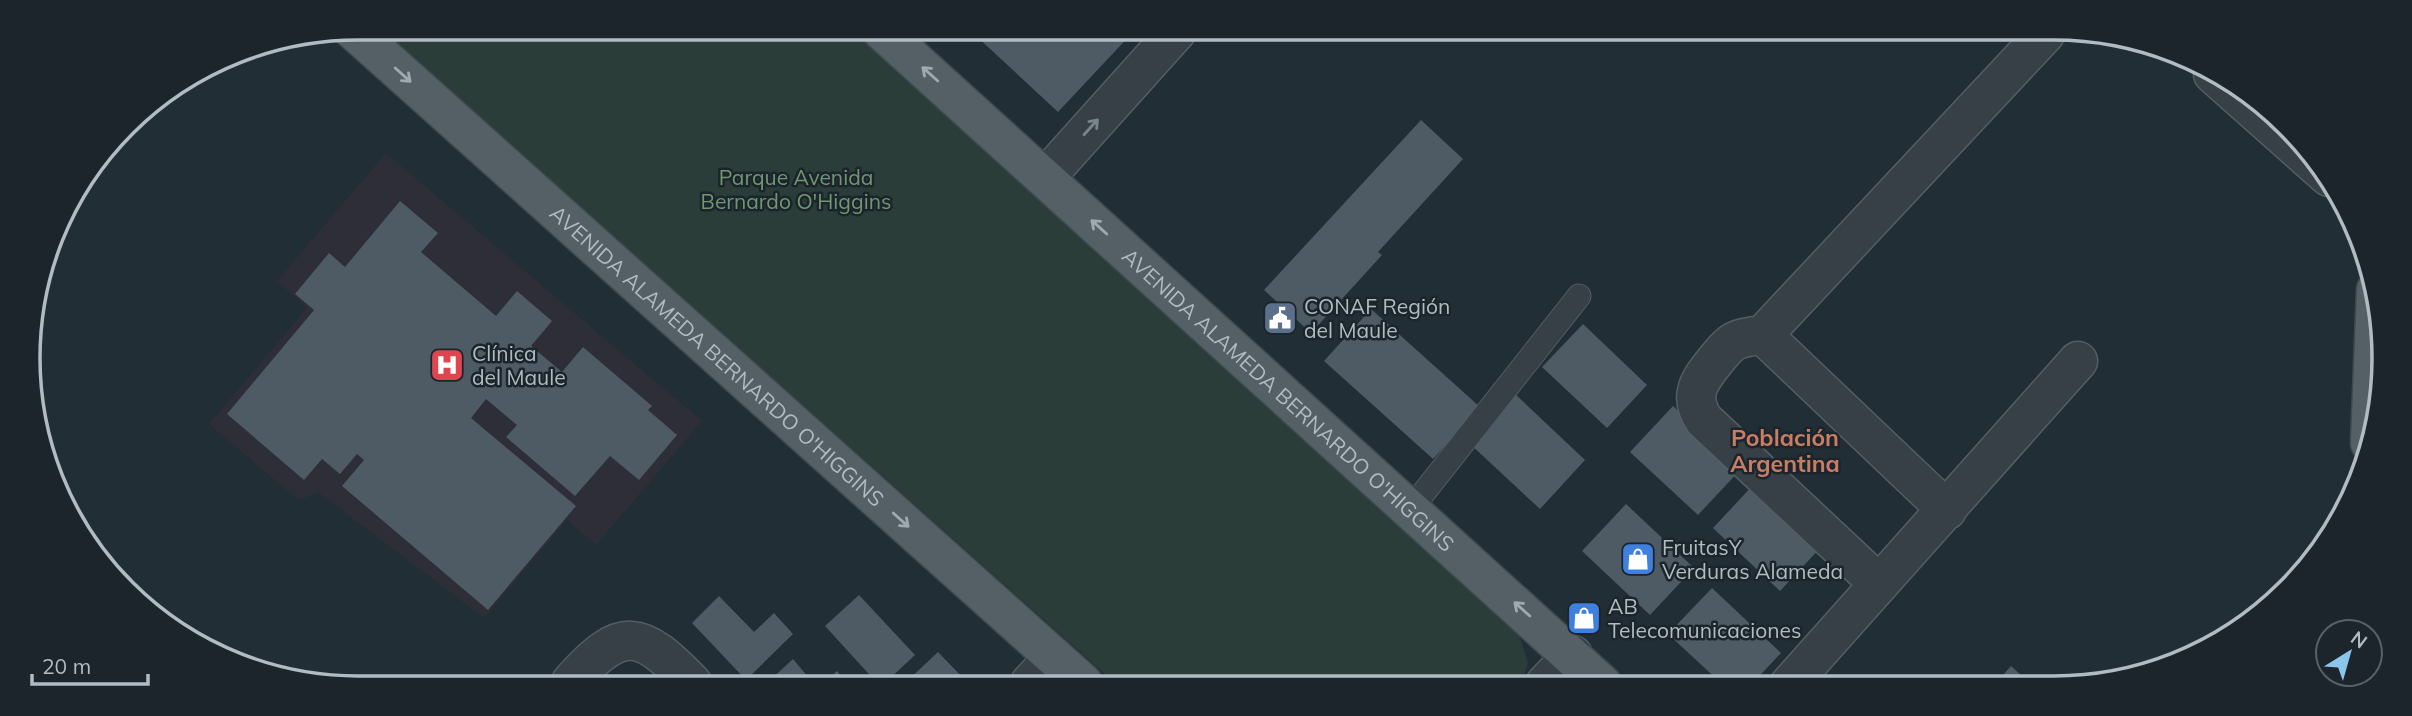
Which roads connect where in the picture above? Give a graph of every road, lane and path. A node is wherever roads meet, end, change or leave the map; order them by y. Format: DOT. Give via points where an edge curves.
graph roads {
  1 [pos="364,40"];
  2 [pos="892,40"];
  3 [pos="1169,40"];
  4 [pos="2039,40"];
  5 [pos="1045,178"];
  6 [pos="1579,296"];
  7 [pos="1763,335"];
  8 [pos="2078,361"];
  9 [pos="1410,510"];
  10 [pos="1947,510"];
  11 [pos="1878,583"];
  12 [pos="1573,655"];
  13 [pos="1042,670"];
  14 [pos="577,676"];
  15 [pos="686,676"];
  16 [pos="1061,676"];
  17 [pos="1553,676"];
  18 [pos="1594,676"];
  19 [pos="1796,676"];
  1 -- 13 [label="main road, AVENIDA ALAMEDA BERNARDO O'HIGGINS, one-way"];
  5 -- 2 [label="main road, AVENIDA ALAMEDA BERNARDO O'HIGGINS, one-way"];
  5 -- 3 [label="street, one-way"];
  4 -- 7 [label="street"];
  9 -- 5 [label="main road, AVENIDA ALAMEDA BERNARDO O'HIGGINS, one-way"];
  6 -- 9 [label="lane"];
  7 -- 10 [label="street"];
  7 -- 11 [label="street" via="1728,346 1699,381 1698,411"];
  8 -- 10 [label="street"];
  12 -- 9 [label="main road, AVENIDA ALAMEDA BERNARDO O'HIGGINS, one-way"];
  10 -- 11 [label="street"];
  11 -- 19 [label="street"];
  12 -- 17 [label="street"];
  12 -- 18 [label="main road, AVENIDA ALAMEDA BERNARDO O'HIGGINS"];
  13 -- 16 [label="main road, AVENIDA ALAMEDA BERNARDO O'HIGGINS"];
  14 -- 15 [label="street" via="603,649 629,640 652,646"];
}
